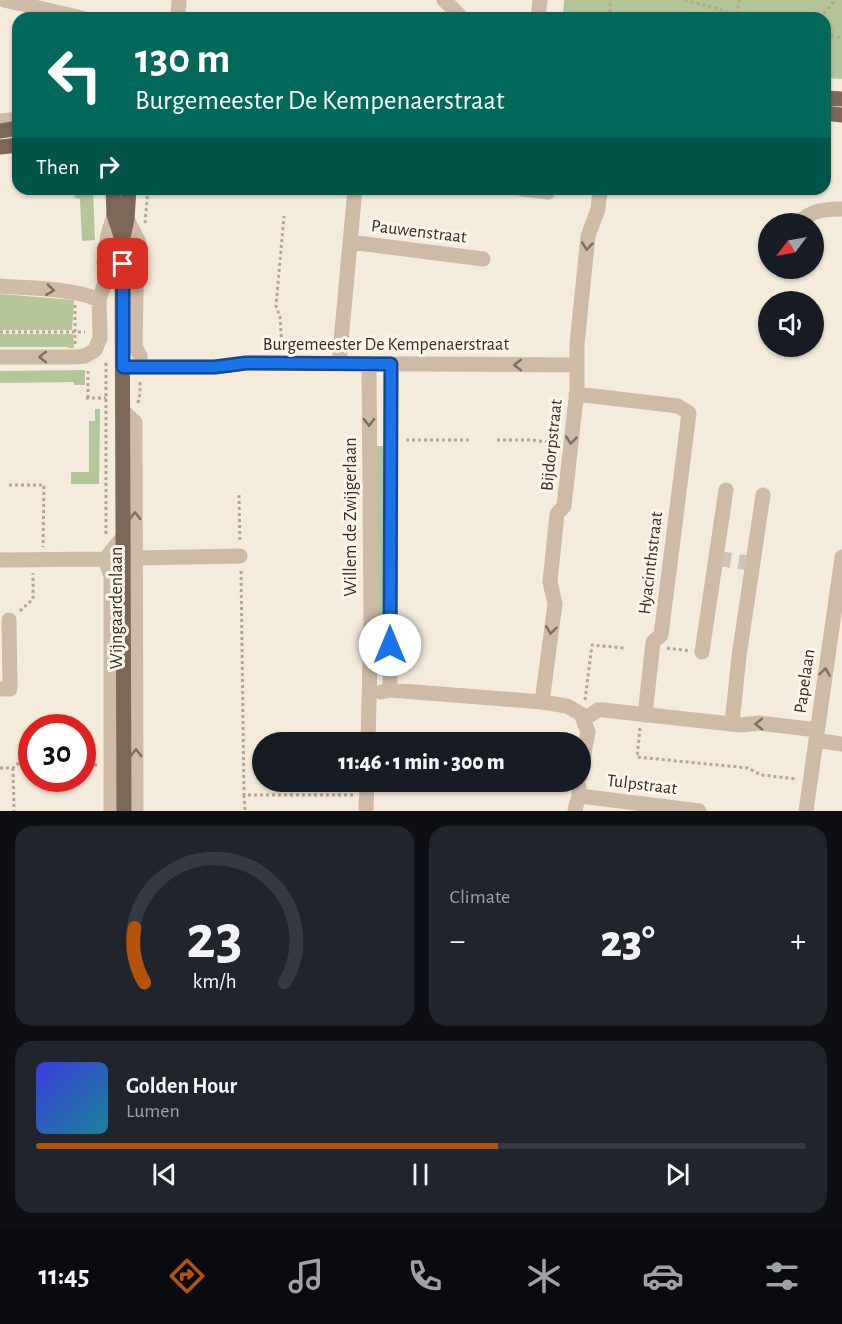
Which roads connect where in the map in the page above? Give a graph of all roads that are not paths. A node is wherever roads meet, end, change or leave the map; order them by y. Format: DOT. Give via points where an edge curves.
graph roads {
  1 [pos="9,0"];
  2 [pos="444,0"];
  3 [pos="58,12"];
  4 [pos="456,12"];
  5 [pos="115,195"];
  6 [pos="127,195"];
  7 [pos="354,195"];
  8 [pos="599,195"];
  9 [pos="842,209"];
  10 [pos="814,213"];
  11 [pos="121,217"];
  12 [pos="350,242"];
  13 [pos="483,259"];
  14 [pos="0,286"];
  15 [pos="99,300"];
  16 [pos="0,357"];
  17 [pos="339,363"];
  18 [pos="369,364"];
  19 [pos="391,364"];
  20 [pos="576,365"];
  21 [pos="123,367"];
  22 [pos="140,367"];
  23 [pos="576,394"];
  24 [pos="123,411"];
  25 [pos="726,490"];
  26 [pos="763,495"];
  27 [pos="123,537"];
  28 [pos="240,556"];
  29 [pos="842,557"];
  30 [pos="136,558"];
  31 [pos="105,559"];
  32 [pos="0,560"];
  33 [pos="9,620"];
  34 [pos="702,652"];
  35 [pos="0,689"];
  36 [pos="390,690"];
  37 [pos="369,695"];
  38 [pos="542,702"];
  39 [pos="643,714"];
  40 [pos="588,716"];
  41 [pos="732,724"];
  42 [pos="368,732"];
  43 [pos="588,732"];
  44 [pos="816,735"];
  45 [pos="842,744"];
  46 [pos="591,791"];
  47 [pos="367,792"];
  48 [pos="579,792"];
  49 [pos="111,811"];
  50 [pos="124,811"];
  51 [pos="136,811"];
  52 [pos="366,811"];
  53 [pos="575,811"];
  54 [pos="699,811"];
  55 [pos="806,811"];
  1 -- 3 [label="street"];
  2 -- 4 [label="street"];
  5 -- 11 [label="main road, Wijngaardenlaan"];
  6 -- 11 [label="main road, Wijngaardenlaan"];
  7 -- 12 [label="street, Pauwenstraat"];
  8 -- 20 [label="street, Bijdorpstraat, one-way" via="588,236"];
  9 -- 10 [label="street"];
  11 -- 15 [label="street, Wijngaardenlaan" via="108,235 104,263 107,276"];
  11 -- 21 [label="main road, Wijngaardenlaan"];
  11 -- 22 [label="street, Wijngaardenlaan" via="140,242 135,346"];
  12 -- 13 [label="street, Pauwenstraat"];
  12 -- 17 [label="street, Pauwenstraat"];
  14 -- 15 [label="street, one-way" via="87,295"];
  15 -- 16 [label="street, Wijngaardenlaan, one-way" via="100,338 95,350 80,357"];
  17 -- 18 [label="street, Burgemeester De Kempenaerstraat"];
  17 -- 22 [label="street, Burgemeester De Kempenaerstraat"];
  18 -- 19 [label="street, Burgemeester De Kempenaerstraat"];
  18 -- 37 [label="street, Willem de Zwijgerlaan, one-way"];
  20 -- 19 [label="street, Burgemeester De Kempenaerstraat, one-way"];
  19 -- 36 [label="street"];
  20 -- 23 [label="street, Bijdorpstraat"];
  21 -- 22 [label="street, Burgemeester De Kempenaerstraat"];
  21 -- 24 [label="main road, Wijngaardenlaan"];
  23 -- 38 [label="street, Bijdorpstraat, one-way" via="564,507 558,514 550,582 555,604"];
  23 -- 39 [label="street, Hyacinthstraat" via="678,406 689,413 661,635 654,642"];
  24 -- 27 [label="main road, Wijngaardenlaan"];
  30 -- 24 [label="street, Wijngaardenlaan, one-way" via="135,422"];
  25 -- 34 [label="street"];
  26 -- 41 [label="street"];
  27 -- 31 [label="street"];
  27 -- 50 [label="main road, Wijngaardenlaan"];
  28 -- 30 [label="street"];
  44 -- 29 [label="street, Papelaan, one-way"];
  51 -- 30 [label="street, Wijngaardenlaan, one-way"];
  31 -- 32 [label="street" via="38,554"];
  31 -- 49 [label="street, Wijngaardenlaan" via="111,576"];
  33 -- 35 [label="street" via="10,689"];
  36 -- 37 [label="street"];
  36 -- 38 [label="street"];
  37 -- 42 [label="street, Willem de Zwijgerlaan"];
  38 -- 40 [label="street" via="567,706"];
  39 -- 40 [label="street" via="603,710"];
  39 -- 41 [label="street"];
  40 -- 43 [label="street"];
  44 -- 41 [label="street, one-way" via="759,723"];
  44 -- 45 [label="street"];
  44 -- 55 [label="street, Papelaan"];
  46 -- 54 [label="street, Tulpstraat"];
  47 -- 52 [label="street"];
  48 -- 53 [label="street"];
}
